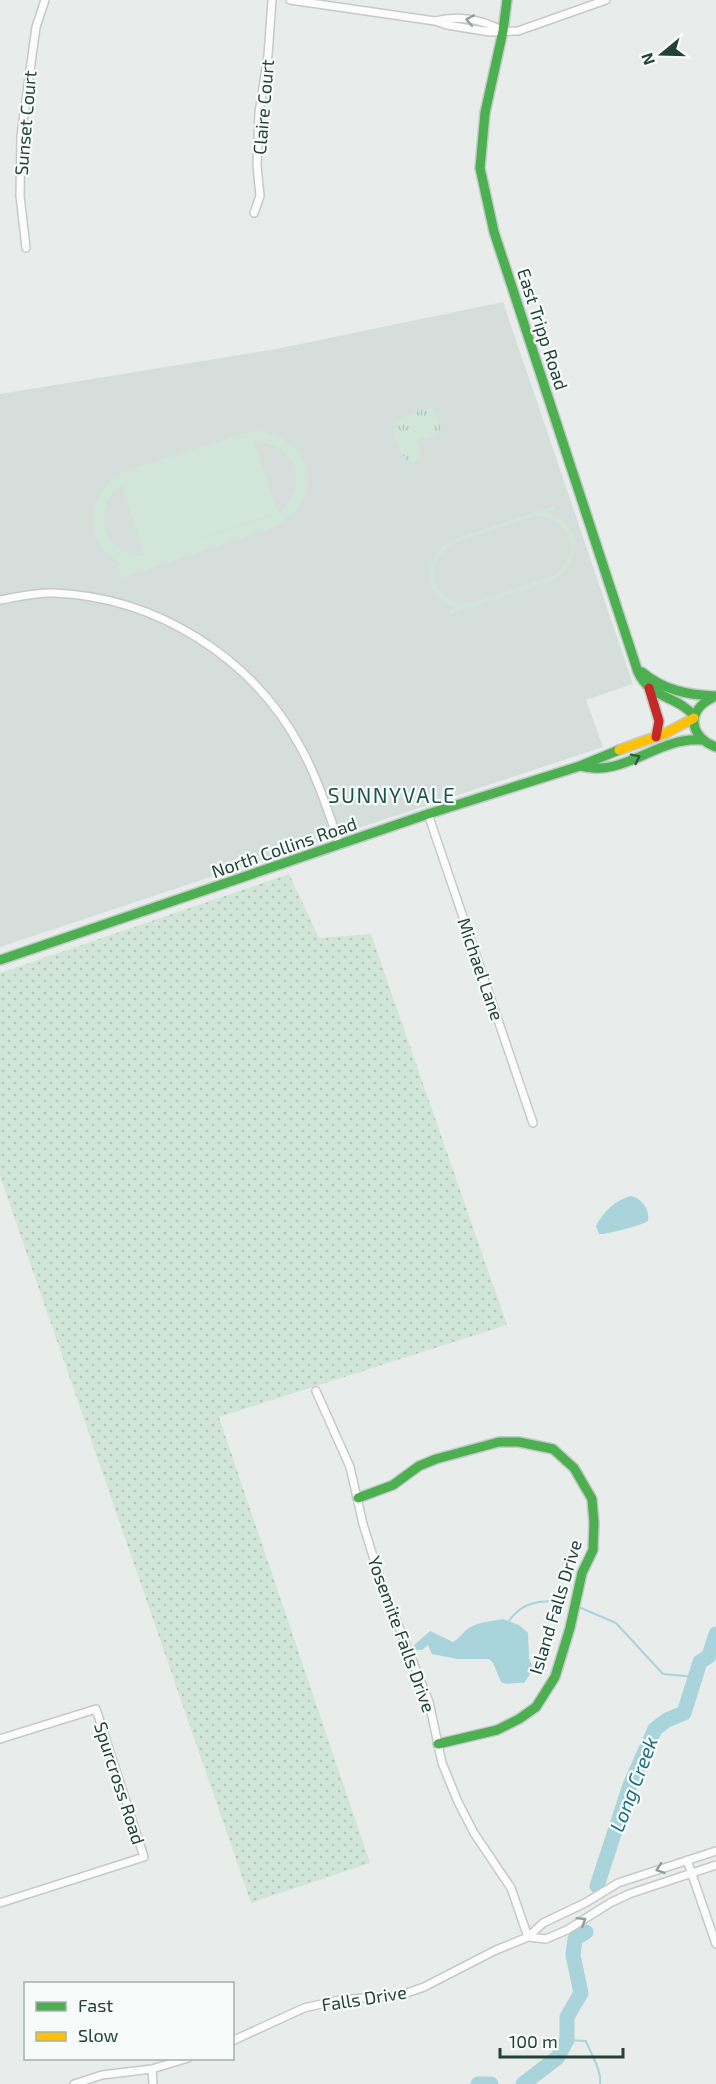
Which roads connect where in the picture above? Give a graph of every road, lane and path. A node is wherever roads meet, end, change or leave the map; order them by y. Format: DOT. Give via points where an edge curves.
graph roads {
  1 [pos="45,0"];
  2 [pos="272,0"];
  3 [pos="290,0"];
  4 [pos="507,0"];
  5 [pos="606,0"];
  6 [pos="503,31"];
  7 [pos="254,213"];
  8 [pos="26,248"];
  9 [pos="0,600"];
  10 [pos="634,660"];
  11 [pos="649,688"];
  12 [pos="715,696"];
  13 [pos="694,717"];
  14 [pos="656,737"];
  15 [pos="701,740"];
  16 [pos="716,747"];
  17 [pos="580,766"];
  18 [pos="428,814"];
  19 [pos="340,845"];
  20 [pos="0,960"];
  21 [pos="533,1124"];
  22 [pos="316,1391"];
  23 [pos="358,1498"];
  24 [pos="0,1739"];
  25 [pos="438,1744"];
  26 [pos="716,1851"];
  27 [pos="687,1860"];
  28 [pos="716,1865"];
  29 [pos="691,1873"];
  30 [pos="0,1903"];
  31 [pos="528,1937"];
  32 [pos="716,1944"];
  33 [pos="234,2040"];
  34 [pos="182,2060"];
  35 [pos="152,2069"];
  36 [pos="74,2084"];
  37 [pos="153,2084"];
  1 -- 8 [label="street, Sunset Court" via="36,27 21,136 20,196"];
  2 -- 7 [label="street, Claire Court" via="259,113 260,196"];
  3 -- 6 [label="street" via="435,21 452,16 489,23"];
  4 -- 6 [label="street, East Tripp Road"];
  5 -- 6 [label="street" via="518,31"];
  6 -- 10 [label="street, East Tripp Road" via="485,113 480,168 484,190 517,306"];
  9 -- 19 [label="street" via="52,592 107,600 143,609 204,641 236,666 282,717 314,774"];
  10 -- 11 [label="street, East Tripp Road"];
  10 -- 12 [label="street, East Tripp Road" via="646,676 667,688"];
  11 -- 13 [label="street" via="677,701"];
  11 -- 14 [label="street, East Tripp Road" via="659,721"];
  12 -- 13 [label="street, North Collins Road" via="701,704"];
  13 -- 14 [label="street, North Collins Road"];
  13 -- 15 [label="street"];
  14 -- 17 [label="street, North Collins Road"];
  15 -- 16 [label="street"];
  17 -- 15 [label="street, North Collins Road, one-way" via="604,769 625,764 673,741"];
  17 -- 18 [label="street, North Collins Road"];
  18 -- 19 [label="street, North Collins Road"];
  18 -- 21 [label="street, Michael Lane"];
  19 -- 20 [label="street, North Collins Road"];
  22 -- 23 [label="street, Yosemite Falls Drive" via="351,1467"];
  23 -- 25 [label="street, Yosemite Falls Drive" via="381,1582 429,1702"];
  23 -- 25 [label="street, Island Falls Drive" via="393,1485 419,1466 436,1460 499,1442 519,1442 553,1449 574,1468 592,1499 592,1550 582,1573 555,1677 536,1707 519,1719 497,1730"];
  24 -- 30 [label="street, Spurcross Road" via="96,1709 144,1857"];
  25 -- 31 [label="street, Yosemite Falls Drive" via="458,1803 511,1888"];
  26 -- 27 [label="street, Falls Drive"];
  27 -- 29 [label="street"];
  27 -- 31 [label="street, Falls Drive, one-way" via="618,1883 543,1923"];
  28 -- 29 [label="street, Falls Drive"];
  31 -- 29 [label="street, Falls Drive, one-way" via="546,1939 620,1898"];
  29 -- 32 [label="street"];
  31 -- 33 [label="street, Falls Drive" via="424,1987 401,1995 339,2000 304,2008"];
  34 -- 35 [label="street"];
  35 -- 36 [label="street" via="102,2075"];
  35 -- 37 [label="street"];
}
